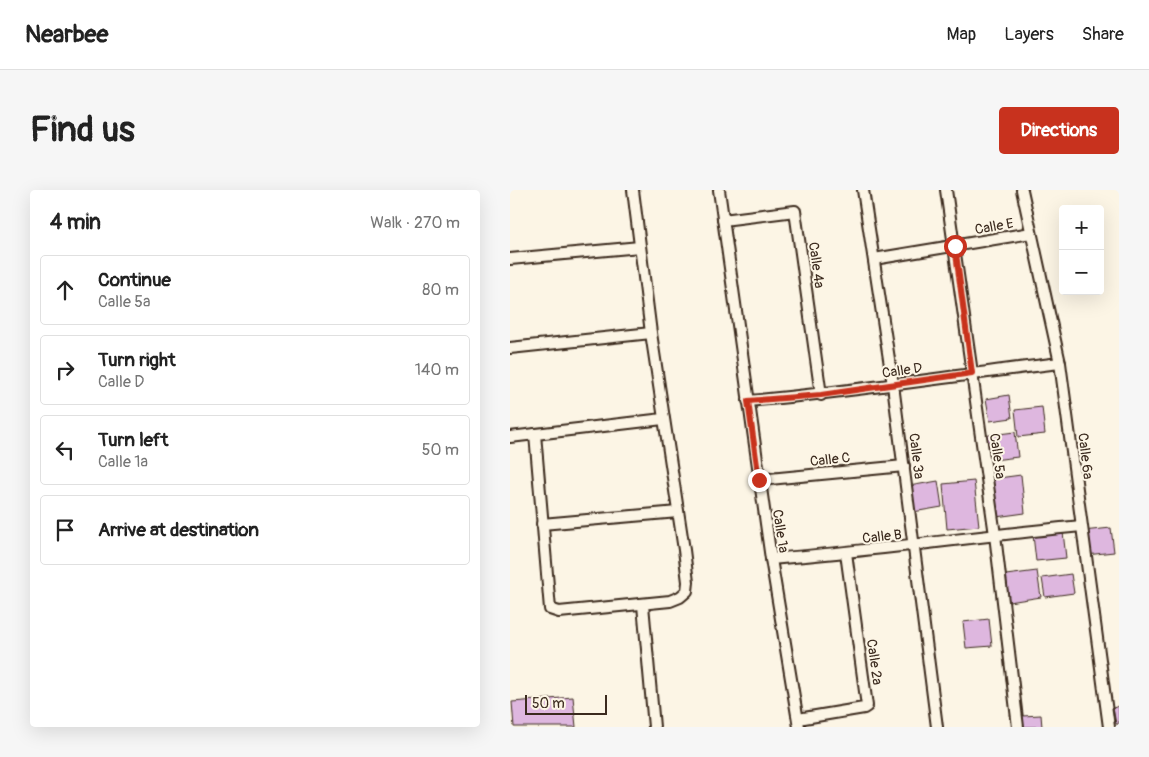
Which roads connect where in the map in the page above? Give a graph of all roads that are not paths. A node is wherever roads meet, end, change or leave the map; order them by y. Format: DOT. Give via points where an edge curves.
graph roads {
  1 [pos="633,190"];
  2 [pos="719,190"];
  3 [pos="863,190"];
  4 [pos="946,190"];
  5 [pos="1022,190"];
  6 [pos="723,220"];
  7 [pos="1031,233"];
  8 [pos="955,246"];
  9 [pos="640,247"];
  10 [pos="510,258"];
  11 [pos="874,259"];
  12 [pos="650,333"];
  13 [pos="510,348"];
  14 [pos="1060,363"];
  15 [pos="972,373"];
  16 [pos="893,385"];
  17 [pos="821,395"];
  18 [pos="748,401"];
  19 [pos="664,419"];
  20 [pos="535,434"];
  21 [pos="510,437"];
  22 [pos="904,466"];
  23 [pos="759,480"];
  24 [pos="678,512"];
  25 [pos="542,524"];
  26 [pos="1081,526"];
  27 [pos="995,535"];
  28 [pos="914,546"];
  29 [pos="846,553"];
  30 [pos="771,559"];
  31 [pos="643,605"];
  32 [pos="798,723"];
  33 [pos="654,727"];
  34 [pos="937,727"];
  35 [pos="1018,727"];
  36 [pos="1109,727"];
  1 -- 9 [label="street"];
  2 -- 6 [label="street, Calle 1ª"];
  3 -- 11 [label="street, Calle 3ª"];
  4 -- 8 [label="street, Calle 5ª"];
  5 -- 7 [label="street, Calle 6ª"];
  6 -- 17 [label="street, Calle 4ª" via="796,211"];
  6 -- 18 [label="street, Calle 1ª"];
  7 -- 8 [label="street, Calle E"];
  7 -- 14 [label="street, Calle 6ª"];
  8 -- 11 [label="street, Calle E"];
  8 -- 15 [label="street, Calle 5ª"];
  9 -- 10 [label="street"];
  9 -- 12 [label="street"];
  11 -- 16 [label="street, Calle 3ª"];
  12 -- 13 [label="street"];
  12 -- 19 [label="street"];
  14 -- 15 [label="street, Calle D"];
  14 -- 26 [label="street, Calle 6ª"];
  15 -- 16 [label="street, Calle D"];
  15 -- 27 [label="street, Calle 5ª"];
  16 -- 17 [label="street, Calle D"];
  16 -- 22 [label="street, Calle 3ª"];
  17 -- 18 [label="street, Calle D"];
  18 -- 23 [label="street, Calle 1ª"];
  19 -- 20 [label="street"];
  19 -- 24 [label="street"];
  20 -- 21 [label="street"];
  20 -- 25 [label="street"];
  22 -- 23 [label="street, Calle C"];
  22 -- 28 [label="street, Calle 3ª"];
  23 -- 30 [label="street, Calle 1ª"];
  24 -- 25 [label="street"];
  24 -- 31 [label="street" via="687,591 670,601"];
  25 -- 31 [label="street" via="550,609 559,612"];
  26 -- 27 [label="street, Calle B"];
  26 -- 36 [label="street, Calle 6ª"];
  27 -- 28 [label="street, Calle B"];
  27 -- 35 [label="street, Calle 5ª"];
  28 -- 29 [label="street, Calle B"];
  28 -- 34 [label="street, Calle 3ª"];
  29 -- 30 [label="street, Calle B"];
  29 -- 32 [label="street, Calle 2ª" via="867,706"];
  30 -- 32 [label="street, Calle 1ª"];
  31 -- 33 [label="street"];
}
